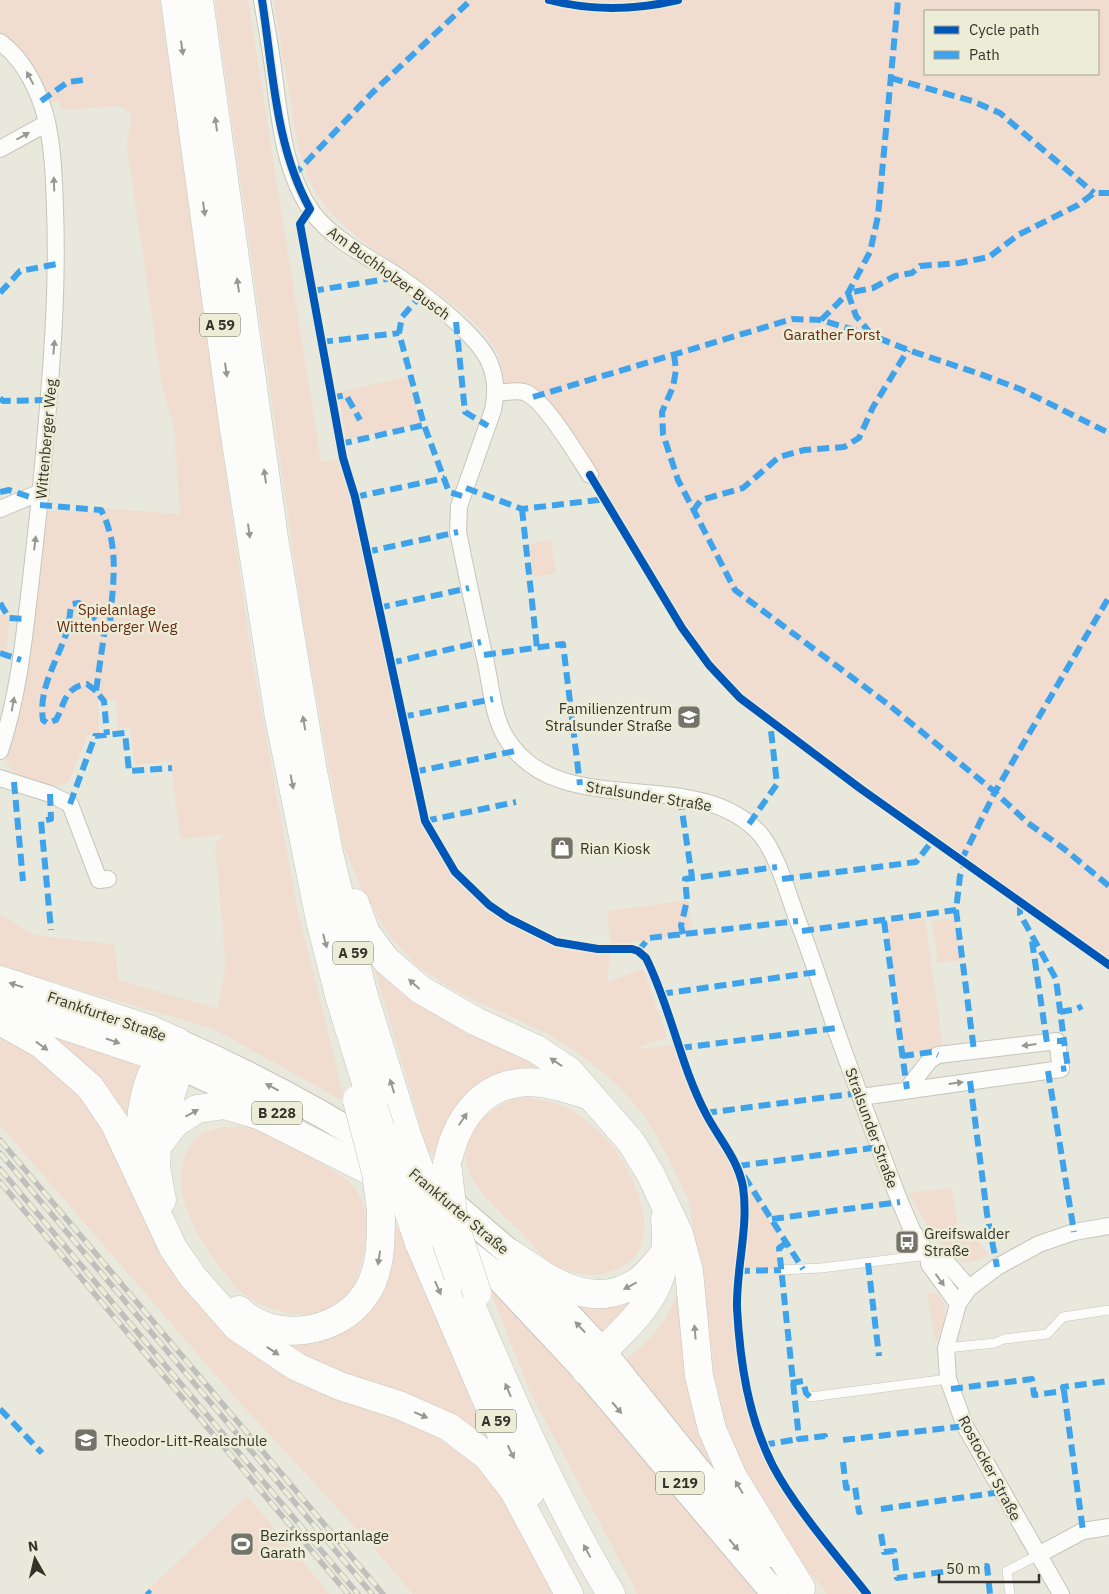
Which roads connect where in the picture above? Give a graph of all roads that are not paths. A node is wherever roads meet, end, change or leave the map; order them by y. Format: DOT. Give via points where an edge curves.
graph roads {
  1 [pos="175,0"];
  2 [pos="200,0"];
  3 [pos="262,0"];
  4 [pos="0,42"];
  5 [pos="47,123"];
  6 [pos="0,149"];
  7 [pos="310,209"];
  8 [pos="497,393"];
  9 [pos="488,426"];
  10 [pos="343,458"];
  11 [pos="590,475"];
  12 [pos="42,492"];
  13 [pos="0,509"];
  14 [pos="0,751"];
  15 [pos="312,771"];
  16 [pos="0,778"];
  17 [pos="108,879"];
  18 [pos="0,980"];
  19 [pos="0,1004"];
  20 [pos="0,1020"];
  21 [pos="173,1055"];
  22 [pos="907,1089"];
  23 [pos="591,1096"];
  24 [pos="861,1096"];
  25 [pos="366,1105"];
  26 [pos="157,1146"];
  27 [pos="368,1170"];
  28 [pos="139,1173"];
  29 [pos="418,1174"];
  30 [pos="414,1210"];
  31 [pos="1109,1226"];
  32 [pos="672,1243"];
  33 [pos="510,1253"];
  34 [pos="928,1254"];
  35 [pos="781,1270"];
  36 [pos="468,1284"];
  37 [pos="969,1288"];
  38 [pos="958,1304"];
  39 [pos="1109,1310"];
  40 [pos="946,1348"];
  41 [pos="600,1362"];
  42 [pos="948,1379"];
  43 [pos="810,1397"];
  44 [pos="1109,1527"];
  45 [pos="1038,1555"];
  46 [pos="804,1591"];
  47 [pos="569,1594"];
  48 [pos="583,1594"];
  49 [pos="611,1594"];
  50 [pos="775,1594"];
  51 [pos="1010,1594"];
  52 [pos="1060,1594"];
  1 -- 25 [label="highway, A 59, one-way" via="233,424 274,688 320,920 340,999 336,1021"];
  15 -- 2 [label="highway, A 59, one-way" via="274,538"];
  3 -- 7 [label="street, Am Buchholzer Busch" via="282,138 293,176"];
  5 -- 4 [label="street, Wittenberger Weg, one-way" via="29,74"];
  6 -- 5 [label="street, one-way"];
  12 -- 5 [label="street, Wittenberger Weg, one-way" via="57,264 53,165"];
  7 -- 8 [label="street, Am Buchholzer Busch" via="357,252 399,277 462,327 489,360"];
  7 -- 10 [label="lane" via="300,224"];
  8 -- 9 [label="street, Am Buchholzer Busch"];
  8 -- 11 [label="street" via="519,392 532,397 558,426"];
  9 -- 24 [label="street, Stralsunder Straße" via="459,506 458,532 493,698 504,735 523,761 560,780 680,798 722,808 749,824 761,836 775,860"];
  12 -- 13 [label="street"];
  14 -- 12 [label="street, Wittenberger Weg, one-way" via="11,719 21,660"];
  23 -- 15 [label="highway, one-way" via="570,1071 543,1053 475,1021 421,990 386,960 366,933 355,904 330,789"];
  36 -- 15 [label="highway, A 59, one-way, bridge" via="406,1132 363,993"];
  16 -- 17 [label="street" via="70,804 99,880"];
  21 -- 18 [label="highway, Frankfurter Straße / B 228, one-way" via="149,1028"];
  19 -- 21 [label="highway, Frankfurter Straße / B 228, one-way"];
  20 -- 28 [label="highway, one-way" via="40,1044 90,1086 114,1122"];
  21 -- 26 [label="highway"];
  21 -- 27 [label="main road, Frankfurter Straße / B 228" via="324,1139"];
  21 -- 28 [label="highway" via="145,1093 138,1129"];
  29 -- 21 [label="main road, Frankfurter Straße / B 228, one-way" via="315,1110 237,1069"];
  22 -- 22 [label="street, one-way" via="1061,1069 1057,1041 938,1055 930,1060"];
  22 -- 24 [label="street"];
  23 -- 32 [label="highway" via="630,1142 651,1175 663,1205 666,1238"];
  36 -- 23 [label="highway, one-way, bridge" via="448,1190 447,1164 460,1122 479,1100 508,1086 541,1083"];
  24 -- 34 [label="street, Stralsunder Straße" via="900,1202 912,1230"];
  25 -- 26 [label="highway, one-way, bridge" via="381,1210 379,1264 366,1295 353,1309 318,1328 291,1331 264,1325 244,1315 216,1286 182,1241 162,1202 156,1167"];
  25 -- 48 [label="highway, A 59, one-way, bridge" via="419,1243 500,1431"];
  26 -- 27 [label="highway, one-way" via="176,1122 197,1110 225,1105 261,1116"];
  27 -- 30 [label="main road, Frankfurter Straße / B 228"];
  28 -- 47 [label="highway, one-way" via="173,1248 193,1277 237,1326 297,1367 449,1427 487,1456 514,1491"];
  29 -- 33 [label="main road, Frankfurter Straße / L 219"];
  30 -- 41 [label="main road, Frankfurter Straße / L 219"];
  31 -- 37 [label="street, Rostocker Straße" via="1074,1232 1039,1244 997,1267"];
  32 -- 33 [label="highway, one-way" via="642,1279 613,1294 602,1295 554,1283"];
  32 -- 41 [label="highway" via="676,1273 665,1308 644,1337"];
  46 -- 32 [label="highway, one-way" via="733,1477 712,1429 699,1376 689,1271"];
  41 -- 33 [label="main road, Frankfurter Straße / L 219, one-way"];
  34 -- 35 [label="lane"];
  34 -- 37 [label="street, Stralsunder Straße" via="942,1257"];
  34 -- 38 [label="street, Stralsunder Straße, one-way" via="929,1264"];
  49 -- 36 [label="highway, A 59, one-way" via="561,1504 488,1343"];
  37 -- 38 [label="street, Rostocker Straße"];
  38 -- 40 [label="street, Rostocker Straße"];
  39 -- 40 [label="lane" via="1063,1316 1047,1334"];
  40 -- 42 [label="street, Rostocker Straße"];
  41 -- 46 [label="main road, Frankfurter Straße / L 219"];
  41 -- 50 [label="main road, Frankfurter Straße / L 219, one-way"];
  42 -- 43 [label="lane"];
  42 -- 45 [label="street, Rostocker Straße" via="965,1426"];
  44 -- 45 [label="street" via="1083,1531"];
  45 -- 51 [label="lane" via="1007,1571"];
  45 -- 52 [label="street, Rostocker Straße"];
}
